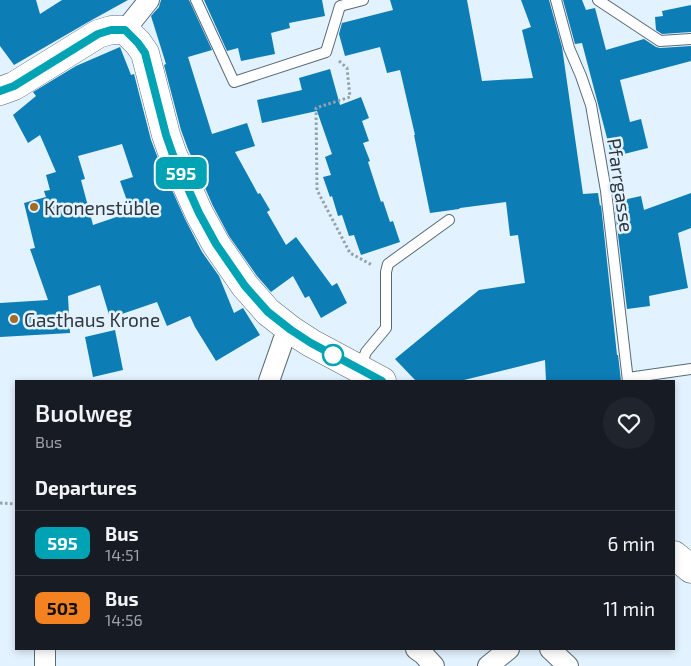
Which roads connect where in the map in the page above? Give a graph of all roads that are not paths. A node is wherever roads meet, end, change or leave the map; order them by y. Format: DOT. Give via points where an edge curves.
graph roads {
  1 [pos="149,0"];
  2 [pos="196,0"];
  3 [pos="363,0"];
  4 [pos="556,0"];
  5 [pos="598,0"];
  6 [pos="125,30"];
  7 [pos="691,39"];
  8 [pos="0,91"];
  9 [pos="449,220"];
  10 [pos="291,330"];
  11 [pos="691,369"];
  12 [pos="370,375"];
  13 [pos="269,380"];
  14 [pos="628,380"];
  15 [pos="675,556"];
  16 [pos="691,569"];
  17 [pos="45,650"];
  18 [pos="417,650"];
  19 [pos="508,650"];
  20 [pos="551,650"];
  21 [pos="44,666"];
  22 [pos="434,666"];
  23 [pos="488,666"];
  24 [pos="568,666"];
  1 -- 6 [label="street"];
  2 -- 3 [label="lane" via="234,82 326,52 340,6"];
  4 -- 14 [label="lane, Pfarrgasse" via="569,48 591,104 606,191"];
  5 -- 7 [label="lane" via="660,41"];
  6 -- 8 [label="street" via="98,34 14,86"];
  6 -- 10 [label="street" via="145,53 166,135 199,213 216,244 245,286 268,312"];
  9 -- 12 [label="lane" via="388,264 386,328 366,352"];
  10 -- 12 [label="street"];
  10 -- 13 [label="street" via="283,342"];
  11 -- 14 [label="lane"];
  15 -- 16 [label="street"];
  17 -- 21 [label="street"];
  18 -- 22 [label="street"];
  19 -- 23 [label="street"];
  20 -- 24 [label="street"];
}
